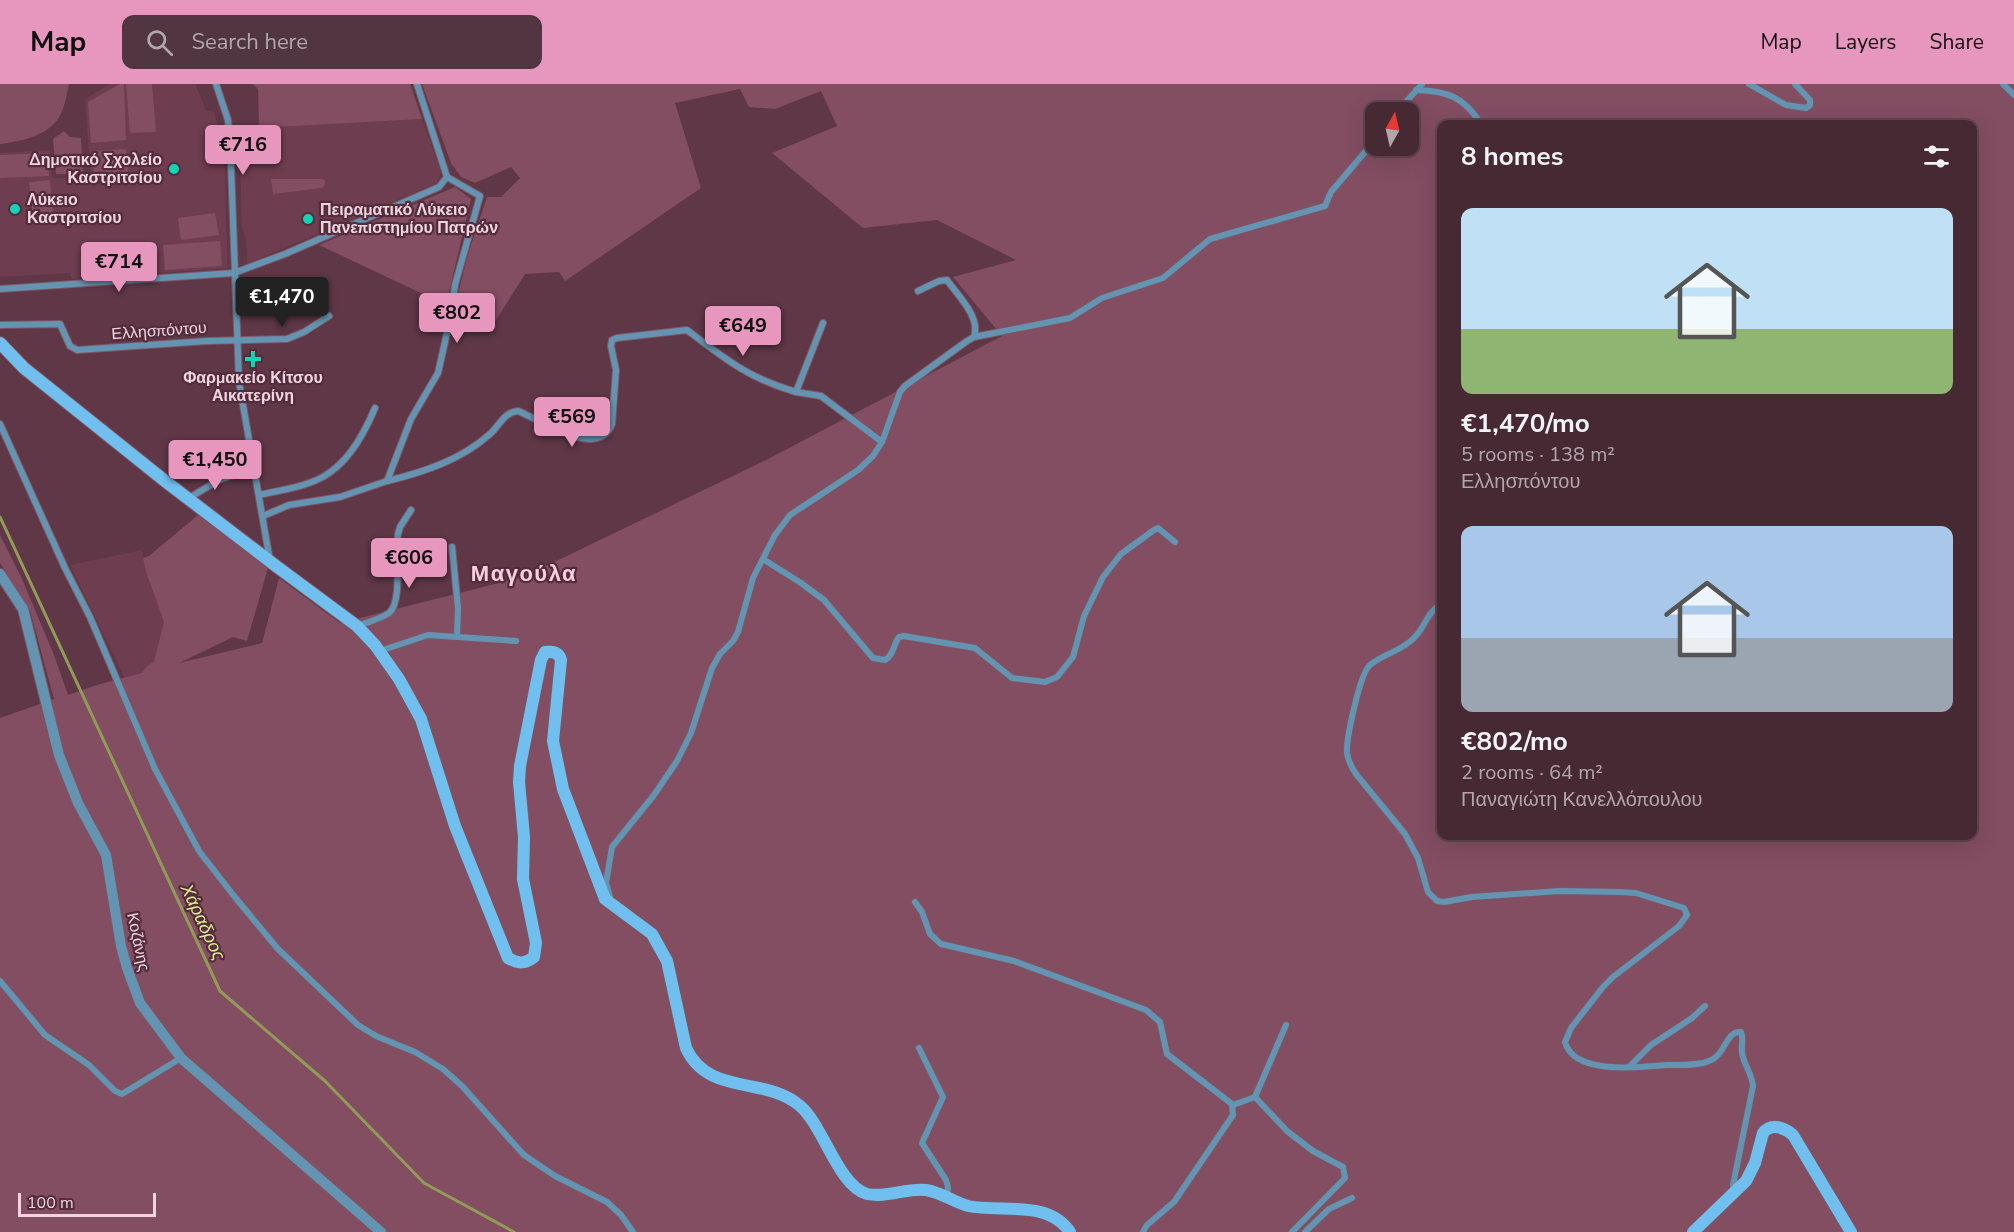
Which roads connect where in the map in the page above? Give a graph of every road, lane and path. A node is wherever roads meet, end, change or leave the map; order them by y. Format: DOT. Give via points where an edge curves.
graph roads {
  1 [pos="216,84"];
  2 [pos="417,84"];
  3 [pos="1422,84"];
  4 [pos="1749,84"];
  5 [pos="1795,84"];
  6 [pos="2003,84"];
  7 [pos="1416,90"];
  8 [pos="2014,95"];
  9 [pos="1406,102"];
  10 [pos="1478,120"];
  11 [pos="1365,152"];
  12 [pos="447,177"];
  13 [pos="234,273"];
  14 [pos="0,289"];
  15 [pos="918,291"];
  16 [pos="329,316"];
  17 [pos="823,323"];
  18 [pos="0,325"];
  19 [pos="974,337"];
  20 [pos="237,339"];
  21 [pos="0,344"];
  22 [pos="796,392"];
  23 [pos="375,408"];
  24 [pos="0,424"];
  25 [pos="882,442"];
  26 [pos="204,448"];
  27 [pos="254,468"];
  28 [pos="219,480"];
  29 [pos="387,481"];
  30 [pos="259,495"];
  31 [pos="188,499"];
  32 [pos="411,510"];
  33 [pos="263,516"];
  34 [pos="1175,542"];
  35 [pos="452,548"];
  36 [pos="763,559"];
  37 [pos="270,561"];
  38 [pos="0,574"];
  39 [pos="1437,607"];
  40 [pos="357,626"];
  41 [pos="457,637"];
  42 [pos="516,641"];
  43 [pos="380,651"];
  44 [pos="915,902"];
  45 [pos="613,906"];
  46 [pos="0,981"];
  47 [pos="1705,1006"];
  48 [pos="1286,1025"];
  49 [pos="919,1047"];
  50 [pos="181,1058"];
  51 [pos="1628,1068"];
  52 [pos="1255,1097"];
  53 [pos="1233,1105"];
  54 [pos="1734,1195"];
  55 [pos="1352,1197"];
  56 [pos="947,1198"];
  57 [pos="381,1232"];
  58 [pos="633,1232"];
  59 [pos="1070,1232"];
  60 [pos="1143,1232"];
  61 [pos="1292,1232"];
  62 [pos="1305,1232"];
  63 [pos="1694,1232"];
  64 [pos="1851,1232"];
  1 -- 13 [label="street" via="228,120"];
  2 -- 12 [label="street"];
  3 -- 7 [label="street"];
  4 -- 5 [label="street" via="1786,105 1806,108 1810,100"];
  6 -- 8 [label="street"];
  7 -- 9 [label="street"];
  7 -- 10 [label="street" via="1454,96"];
  11 -- 19 [label="street" via="1324,206 1210,239 1163,279 1102,298 1070,318"];
  12 -- 13 [label="street" via="439,187"];
  12 -- 29 [label="street" via="480,196 455,285 438,373 411,419"];
  13 -- 14 [label="street"];
  13 -- 20 [label="street"];
  15 -- 19 [label="street" via="947,280 974,320"];
  16 -- 20 [label="street, Ελλησπόντου" via="291,338"];
  17 -- 22 [label="street"];
  18 -- 20 [label="street, Ελλησπόντου" via="60,324 70,346 77,350"];
  19 -- 25 [label="street" via="905,386"];
  20 -- 27 [label="street" via="240,394"];
  21 -- 31 [label="main road"];
  22 -- 25 [label="street" via="821,396"];
  22 -- 29 [label="street" via="741,370 687,330 617,338 611,346 616,370 612,424 603,437 581,440 513,411 490,434 454,458 426,471"];
  23 -- 30 [label="street" via="365,431 333,471 310,483"];
  24 -- 58 [label="street" via="90,616 155,769 199,850 234,896 278,949 358,1025 442,1069 524,1155 607,1202"];
  25 -- 36 [label="street" via="858,470 790,515"];
  26 -- 28 [label="street"];
  27 -- 28 [label="street"];
  27 -- 30 [label="street"];
  28 -- 31 [label="street"];
  29 -- 33 [label="street" via="340,497 289,505"];
  30 -- 33 [label="street"];
  31 -- 37 [label="main road"];
  32 -- 40 [label="street" via="398,534 393,608"];
  33 -- 37 [label="street"];
  34 -- 36 [label="street" via="1158,528 1121,554 1103,577 1084,616 1073,657 1057,677 1045,682 1012,678 975,648 904,636 896,641 888,658 873,658 824,600"];
  35 -- 41 [label="street"];
  36 -- 45 [label="street" via="753,578 738,632 715,663 678,761 612,847 606,884"];
  37 -- 40 [label="main road"];
  38 -- 50 [label="street, Κοζάνης" via="23,609 59,755 78,803 106,855 122,946 135,991"];
  39 -- 51 [label="street" via="1407,645 1368,666 1347,745 1350,765 1405,834 1418,858 1428,892 1437,901 1560,891 1620,892 1636,893 1686,910 1679,926 1603,987 1566,1037 1567,1048 1579,1059"];
  40 -- 43 [label="main road"];
  41 -- 42 [label="street"];
  41 -- 43 [label="street" via="428,635"];
  43 -- 45 [label="main road" via="420,719 455,826 508,958 522,963 534,957 536,943 523,879 520,766 542,655 551,651 560,656 553,741 558,767 597,883"];
  44 -- 53 [label="street" via="930,934 942,944 1014,961 1146,1010 1160,1023 1167,1054"];
  45 -- 56 [label="main road" via="652,934 661,947 686,1048 698,1066 721,1080 776,1093 800,1105 844,1175 864,1193 927,1191"];
  46 -- 50 [label="street" via="45,1035 122,1094"];
  47 -- 51 [label="street" via="1651,1045"];
  48 -- 52 [label="street"];
  49 -- 56 [label="street" via="943,1097 922,1143 946,1180"];
  50 -- 57 [label="street, Κοζάνης"];
  51 -- 54 [label="street" via="1706,1063 1722,1052 1731,1034 1741,1032 1742,1055 1752,1073 1753,1086"];
  52 -- 53 [label="street"];
  52 -- 61 [label="street" via="1287,1131 1343,1167 1345,1178"];
  53 -- 60 [label="street" via="1233,1115 1181,1193"];
  54 -- 63 [label="main road"];
  54 -- 64 [label="main road" via="1751,1173 1766,1129 1783,1128 1793,1135"];
  55 -- 62 [label="street" via="1329,1209"];
  56 -- 59 [label="main road" via="970,1206 1048,1214"];
}
